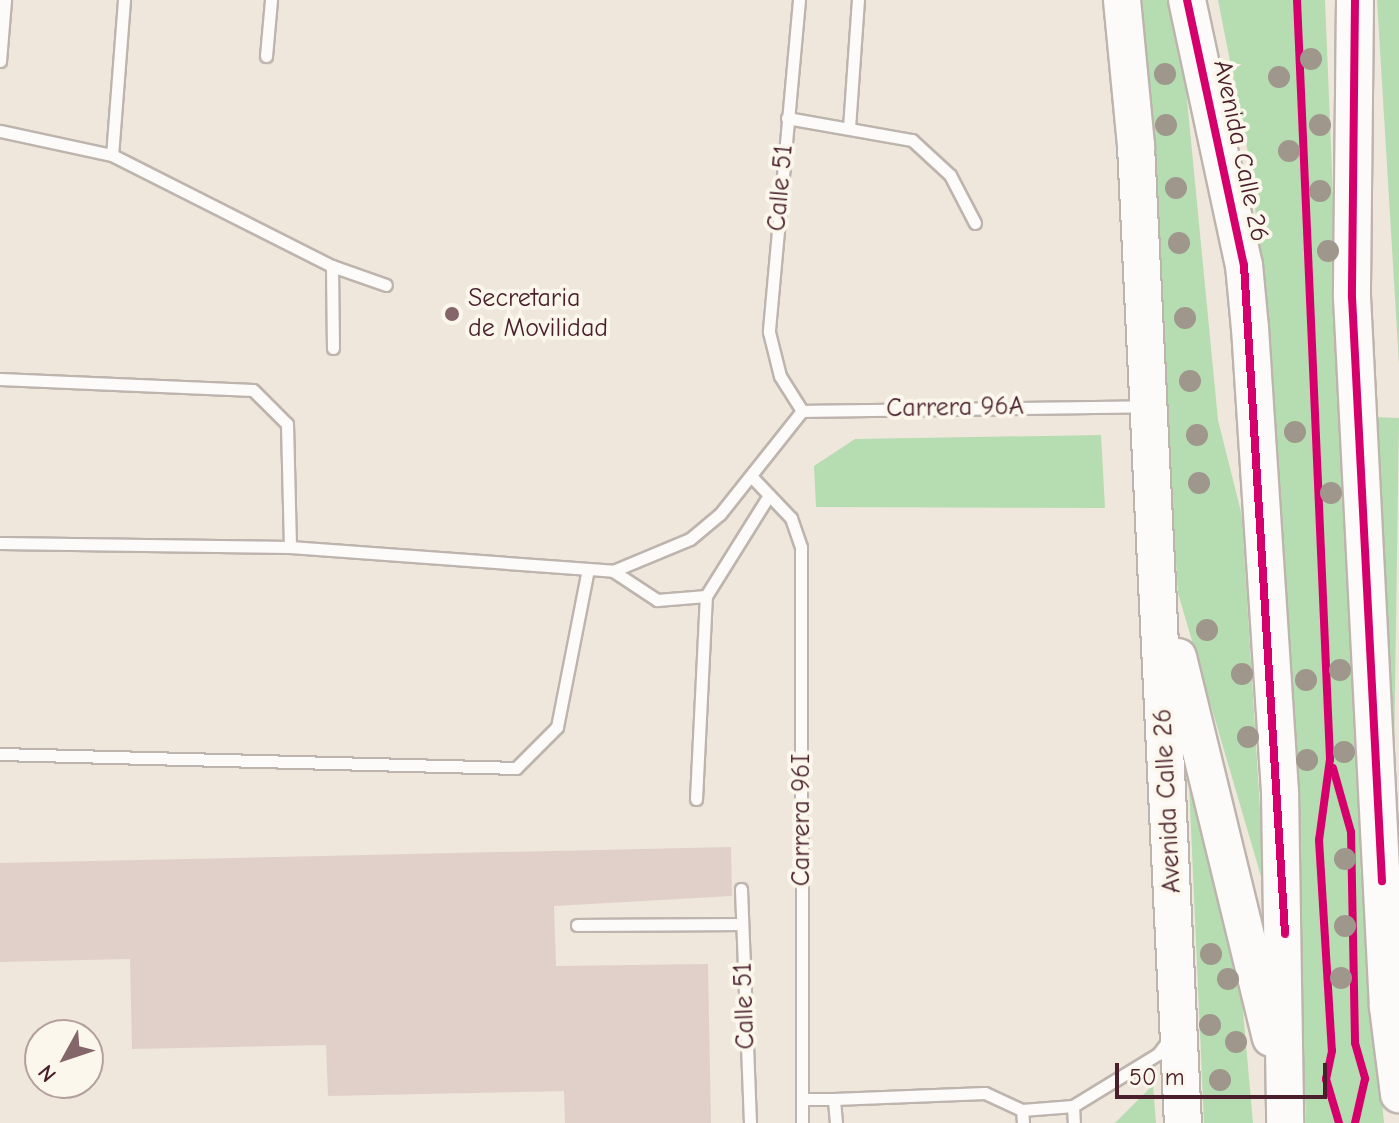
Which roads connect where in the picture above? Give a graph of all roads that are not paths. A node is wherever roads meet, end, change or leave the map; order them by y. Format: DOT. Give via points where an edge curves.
graph roads {
  1 [pos="5,0"];
  2 [pos="124,0"];
  3 [pos="271,0"];
  4 [pos="799,0"];
  5 [pos="858,0"];
  6 [pos="1122,0"];
  7 [pos="1187,0"];
  8 [pos="1201,0"];
  9 [pos="1338,0"];
  10 [pos="1355,0"];
  11 [pos="266,56"];
  12 [pos="0,61"];
  13 [pos="787,118"];
  14 [pos="849,128"];
  15 [pos="0,131"];
  16 [pos="112,155"];
  17 [pos="1221,155"];
  18 [pos="975,223"];
  19 [pos="332,266"];
  20 [pos="386,285"];
  21 [pos="1352,297"];
  22 [pos="333,348"];
  23 [pos="0,379"];
  24 [pos="1149,406"];
  25 [pos="802,411"];
  26 [pos="751,476"];
  27 [pos="769,495"];
  28 [pos="0,543"];
  29 [pos="290,547"];
  30 [pos="1156,549"];
  31 [pos="613,571"];
  32 [pos="587,574"];
  33 [pos="706,596"];
  34 [pos="0,754"];
  35 [pos="696,799"];
  36 [pos="1399,851"];
  37 [pos="741,889"];
  38 [pos="741,924"];
  39 [pos="577,925"];
  40 [pos="1388,1007"];
  41 [pos="1179,1025"];
  42 [pos="1399,1094"];
  43 [pos="803,1099"];
  44 [pos="834,1099"];
  45 [pos="1073,1106"];
  46 [pos="1285,1108"];
  47 [pos="1022,1110"];
  48 [pos="750,1123"];
  49 [pos="802,1123"];
  50 [pos="836,1123"];
  51 [pos="1023,1123"];
  52 [pos="1074,1123"];
  53 [pos="1183,1123"];
  1 -- 12 [label="lane"];
  2 -- 16 [label="lane"];
  3 -- 11 [label="lane"];
  4 -- 13 [label="lane, Calle 51"];
  5 -- 14 [label="lane"];
  6 -- 24 [label="main road, Avenida Calle 26"];
  7 -- 17 [label="main road, Avenida Calle 26"];
  8 -- 17 [label="lane"];
  9 -- 21 [label="lane"];
  10 -- 21 [label="main road"];
  13 -- 14 [label="lane"];
  13 -- 25 [label="lane, Calle 51" via="769,332 780,376"];
  14 -- 18 [label="lane" via="912,140 936,157"];
  15 -- 16 [label="lane"];
  16 -- 19 [label="lane"];
  17 -- 46 [label="main road, Avenida Calle 26" via="1244,265 1263,518 1281,823"];
  19 -- 20 [label="lane"];
  19 -- 22 [label="lane"];
  21 -- 40 [label="main road"];
  23 -- 29 [label="lane" via="253,390 287,424"];
  24 -- 25 [label="lane, Carrera 96A"];
  24 -- 30 [label="main road, Avenida Calle 26"];
  25 -- 26 [label="lane"];
  26 -- 27 [label="lane"];
  26 -- 31 [label="lane" via="690,539"];
  27 -- 33 [label="lane"];
  27 -- 43 [label="lane, Carrera 96I" via="791,518 801,547"];
  28 -- 29 [label="lane"];
  29 -- 32 [label="lane"];
  30 -- 41 [label="main road, Avenida Calle 26"];
  30 -- 46 [label="main road"];
  31 -- 32 [label="lane"];
  31 -- 33 [label="lane" via="657,600"];
  32 -- 34 [label="lane" via="557,727 516,768"];
  33 -- 35 [label="lane"];
  36 -- 40 [label="main road"];
  37 -- 38 [label="lane, Calle 51"];
  38 -- 39 [label="lane"];
  38 -- 48 [label="lane, Calle 51"];
  40 -- 42 [label="main road"];
  41 -- 45 [label="lane" via="1158,1054"];
  41 -- 53 [label="main road, Avenida Calle 26"];
  43 -- 44 [label="lane"];
  43 -- 49 [label="lane, Carrera 96I"];
  44 -- 47 [label="lane" via="985,1093"];
  44 -- 50 [label="lane"];
  45 -- 47 [label="lane"];
  45 -- 52 [label="lane"];
  47 -- 51 [label="lane"];
}
